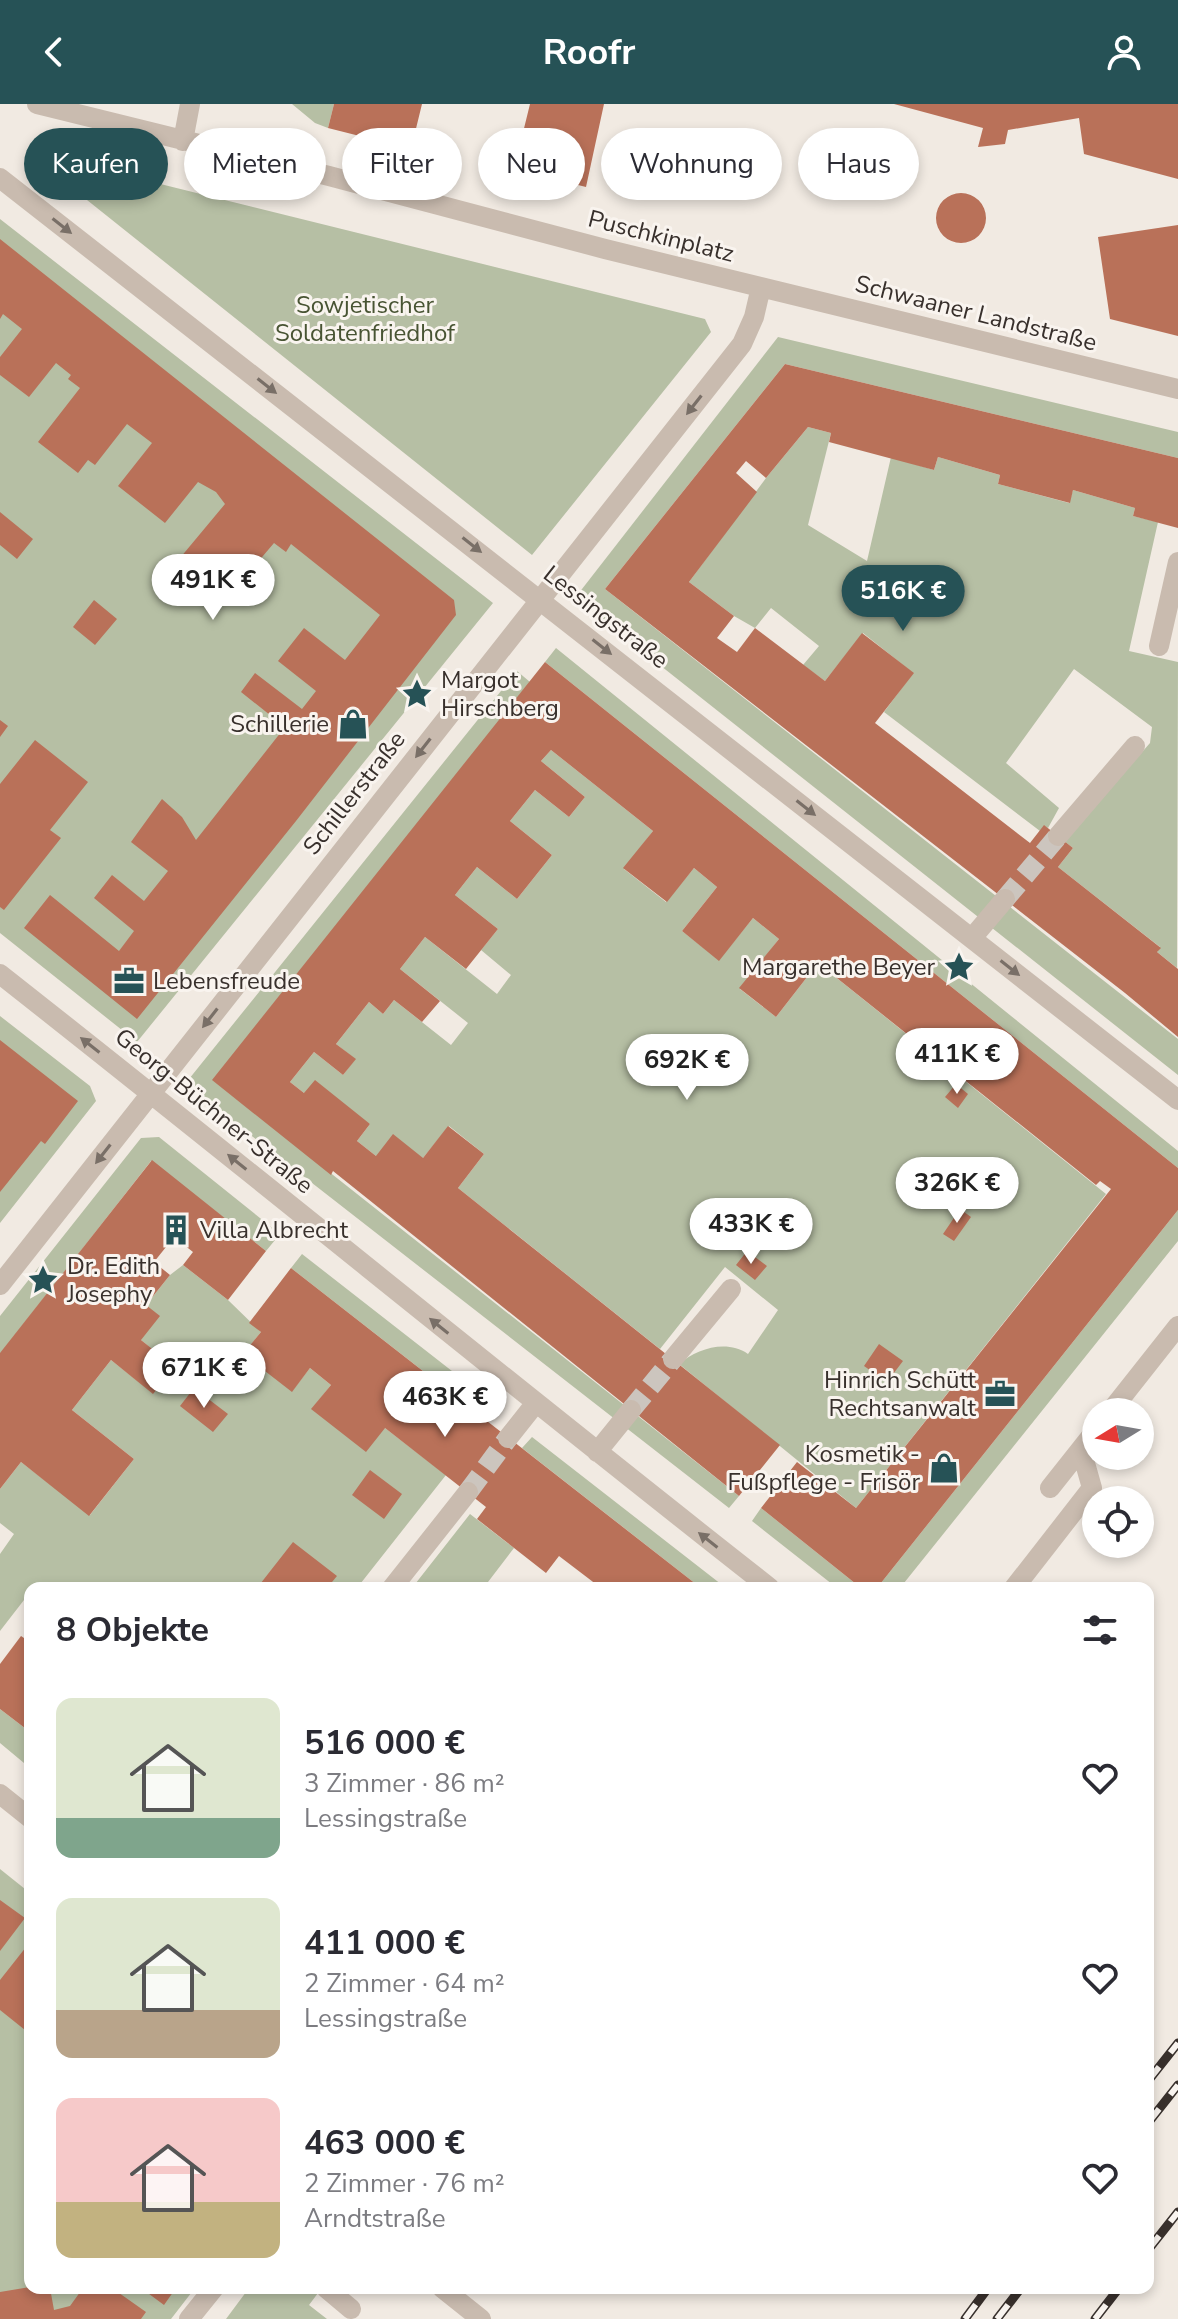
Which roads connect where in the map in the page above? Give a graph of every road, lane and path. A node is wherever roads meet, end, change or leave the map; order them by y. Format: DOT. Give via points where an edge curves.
graph roads {
  1 [pos="37,104"];
  2 [pos="190,104"];
  3 [pos="183,141"];
  4 [pos="0,178"];
  5 [pos="761,287"];
  6 [pos="1178,389"];
  7 [pos="1178,562"];
  8 [pos="540,599"];
  9 [pos="1159,646"];
  10 [pos="1135,746"];
  11 [pos="1058,836"];
  12 [pos="1005,899"];
  13 [pos="972,938"];
  14 [pos="0,974"];
  15 [pos="151,1093"];
  16 [pos="1178,1100"];
  17 [pos="0,1285"];
  18 [pos="731,1289"];
  19 [pos="1178,1326"];
  20 [pos="673,1359"];
  21 [pos="1121,1398"];
  22 [pos="535,1404"];
  23 [pos="631,1410"];
  24 [pos="508,1438"];
  25 [pos="1081,1449"];
  26 [pos="597,1452"];
  27 [pos="1050,1488"];
  28 [pos="468,1492"];
  29 [pos="397,1582"];
  30 [pos="762,1582"];
  31 [pos="1019,1582"];
  32 [pos="0,1794"];
  33 [pos="24,1813"];
  34 [pos="209,2294"];
  35 [pos="333,2294"];
  36 [pos="450,2294"];
  37 [pos="351,2309"];
  38 [pos="189,2319"];
  39 [pos="481,2319"];
  1 -- 3 [label="street, Puschkinplatz"];
  2 -- 3 [label="street"];
  3 -- 5 [label="street, Puschkinplatz"];
  4 -- 8 [label="street, Lessingstraße, one-way"];
  5 -- 6 [label="street, Schwaaner Landstraße"];
  5 -- 8 [label="street, Schillerstraße, one-way" via="742,344"];
  7 -- 9 [label="street"];
  8 -- 13 [label="street, Lessingstraße, one-way"];
  8 -- 15 [label="street, Schillerstraße, one-way"];
  10 -- 11 [label="street"];
  12 -- 13 [label="street"];
  13 -- 16 [label="street, Lessingstraße, one-way"];
  15 -- 14 [label="street, Georg-Büchner-Straße, one-way"];
  15 -- 17 [label="street, Schillerstraße, one-way"];
  22 -- 15 [label="street, Georg-Büchner-Straße, one-way"];
  18 -- 20 [label="street"];
  19 -- 21 [label="street"];
  22 -- 24 [label="street"];
  22 -- 26 [label="street, Georg-Büchner-Straße"];
  23 -- 26 [label="street"];
  25 -- 27 [label="street"];
  25 -- 31 [label="street" via="1092,1488"];
  30 -- 26 [label="street, Georg-Büchner-Straße, one-way"];
  28 -- 29 [label="street"];
  32 -- 33 [label="street"];
  34 -- 38 [label="street"];
  35 -- 37 [label="street"];
  36 -- 39 [label="street"];
}
